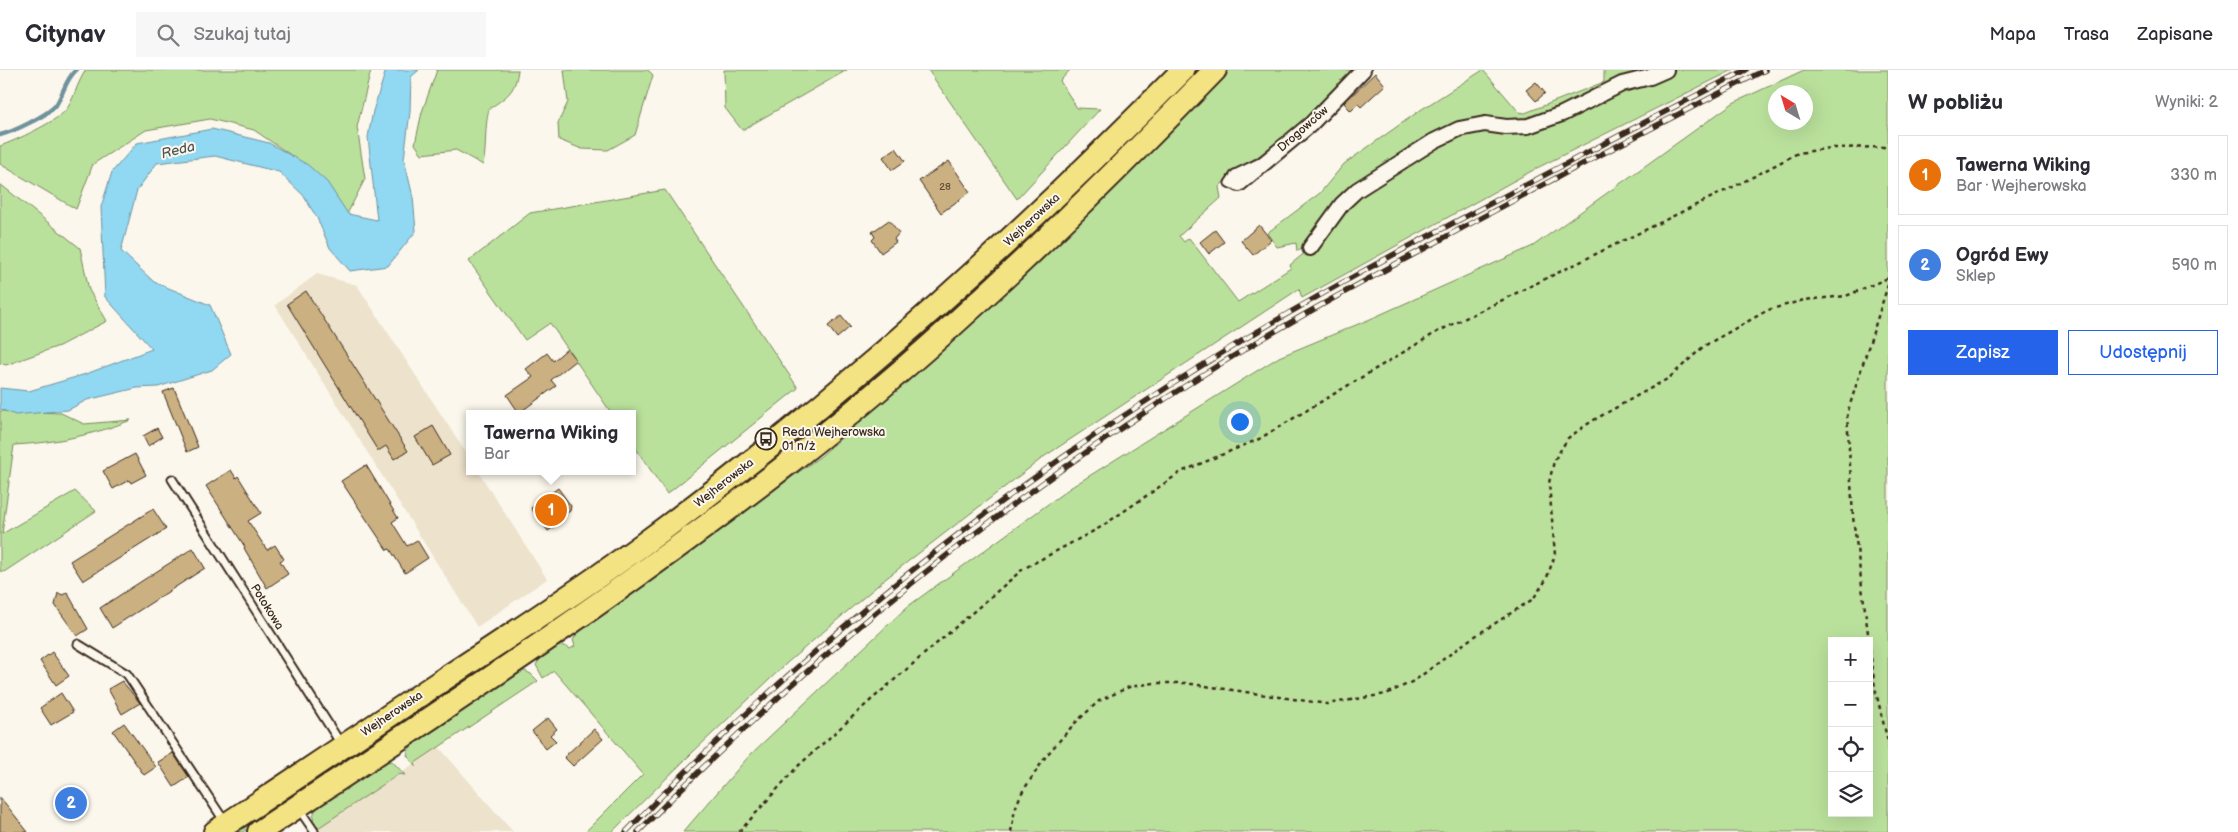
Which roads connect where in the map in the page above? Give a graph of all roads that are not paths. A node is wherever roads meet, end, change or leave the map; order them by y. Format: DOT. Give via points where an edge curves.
graph roads {
  1 [pos="1183,70"];
  2 [pos="1215,70"];
  3 [pos="1363,70"];
  4 [pos="1666,70"];
  5 [pos="1239,184"];
  6 [pos="1310,248"];
  7 [pos="830,400"];
  8 [pos="845,417"];
  9 [pos="172,479"];
  10 [pos="78,644"];
  11 [pos="342,747"];
  12 [pos="297,806"];
  13 [pos="220,828"];
  14 [pos="314,831"];
  15 [pos="258,832"];
  1 -- 7 [label="main road, Wejherowska" via="1023,228"];
  2 -- 8 [label="main road, Wejherowska" via="1031,253"];
  3 -- 5 [label="street, Drogowców" via="1316,118"];
  4 -- 6 [label="street" via="1622,84 1562,114 1528,126 1485,124 1451,133 1357,190 1342,204"];
  7 -- 8 [label="main road"];
  7 -- 11 [label="main road, Wejherowska" via="641,546"];
  8 -- 12 [label="main road, Wejherowska" via="639,576"];
  9 -- 11 [label="lane, Potokowa"];
  10 -- 13 [label="lane" via="127,674"];
  11 -- 13 [label="main road, Wejherowska"];
  12 -- 14 [label="lane"];
  12 -- 15 [label="main road, Wejherowska"];
}
